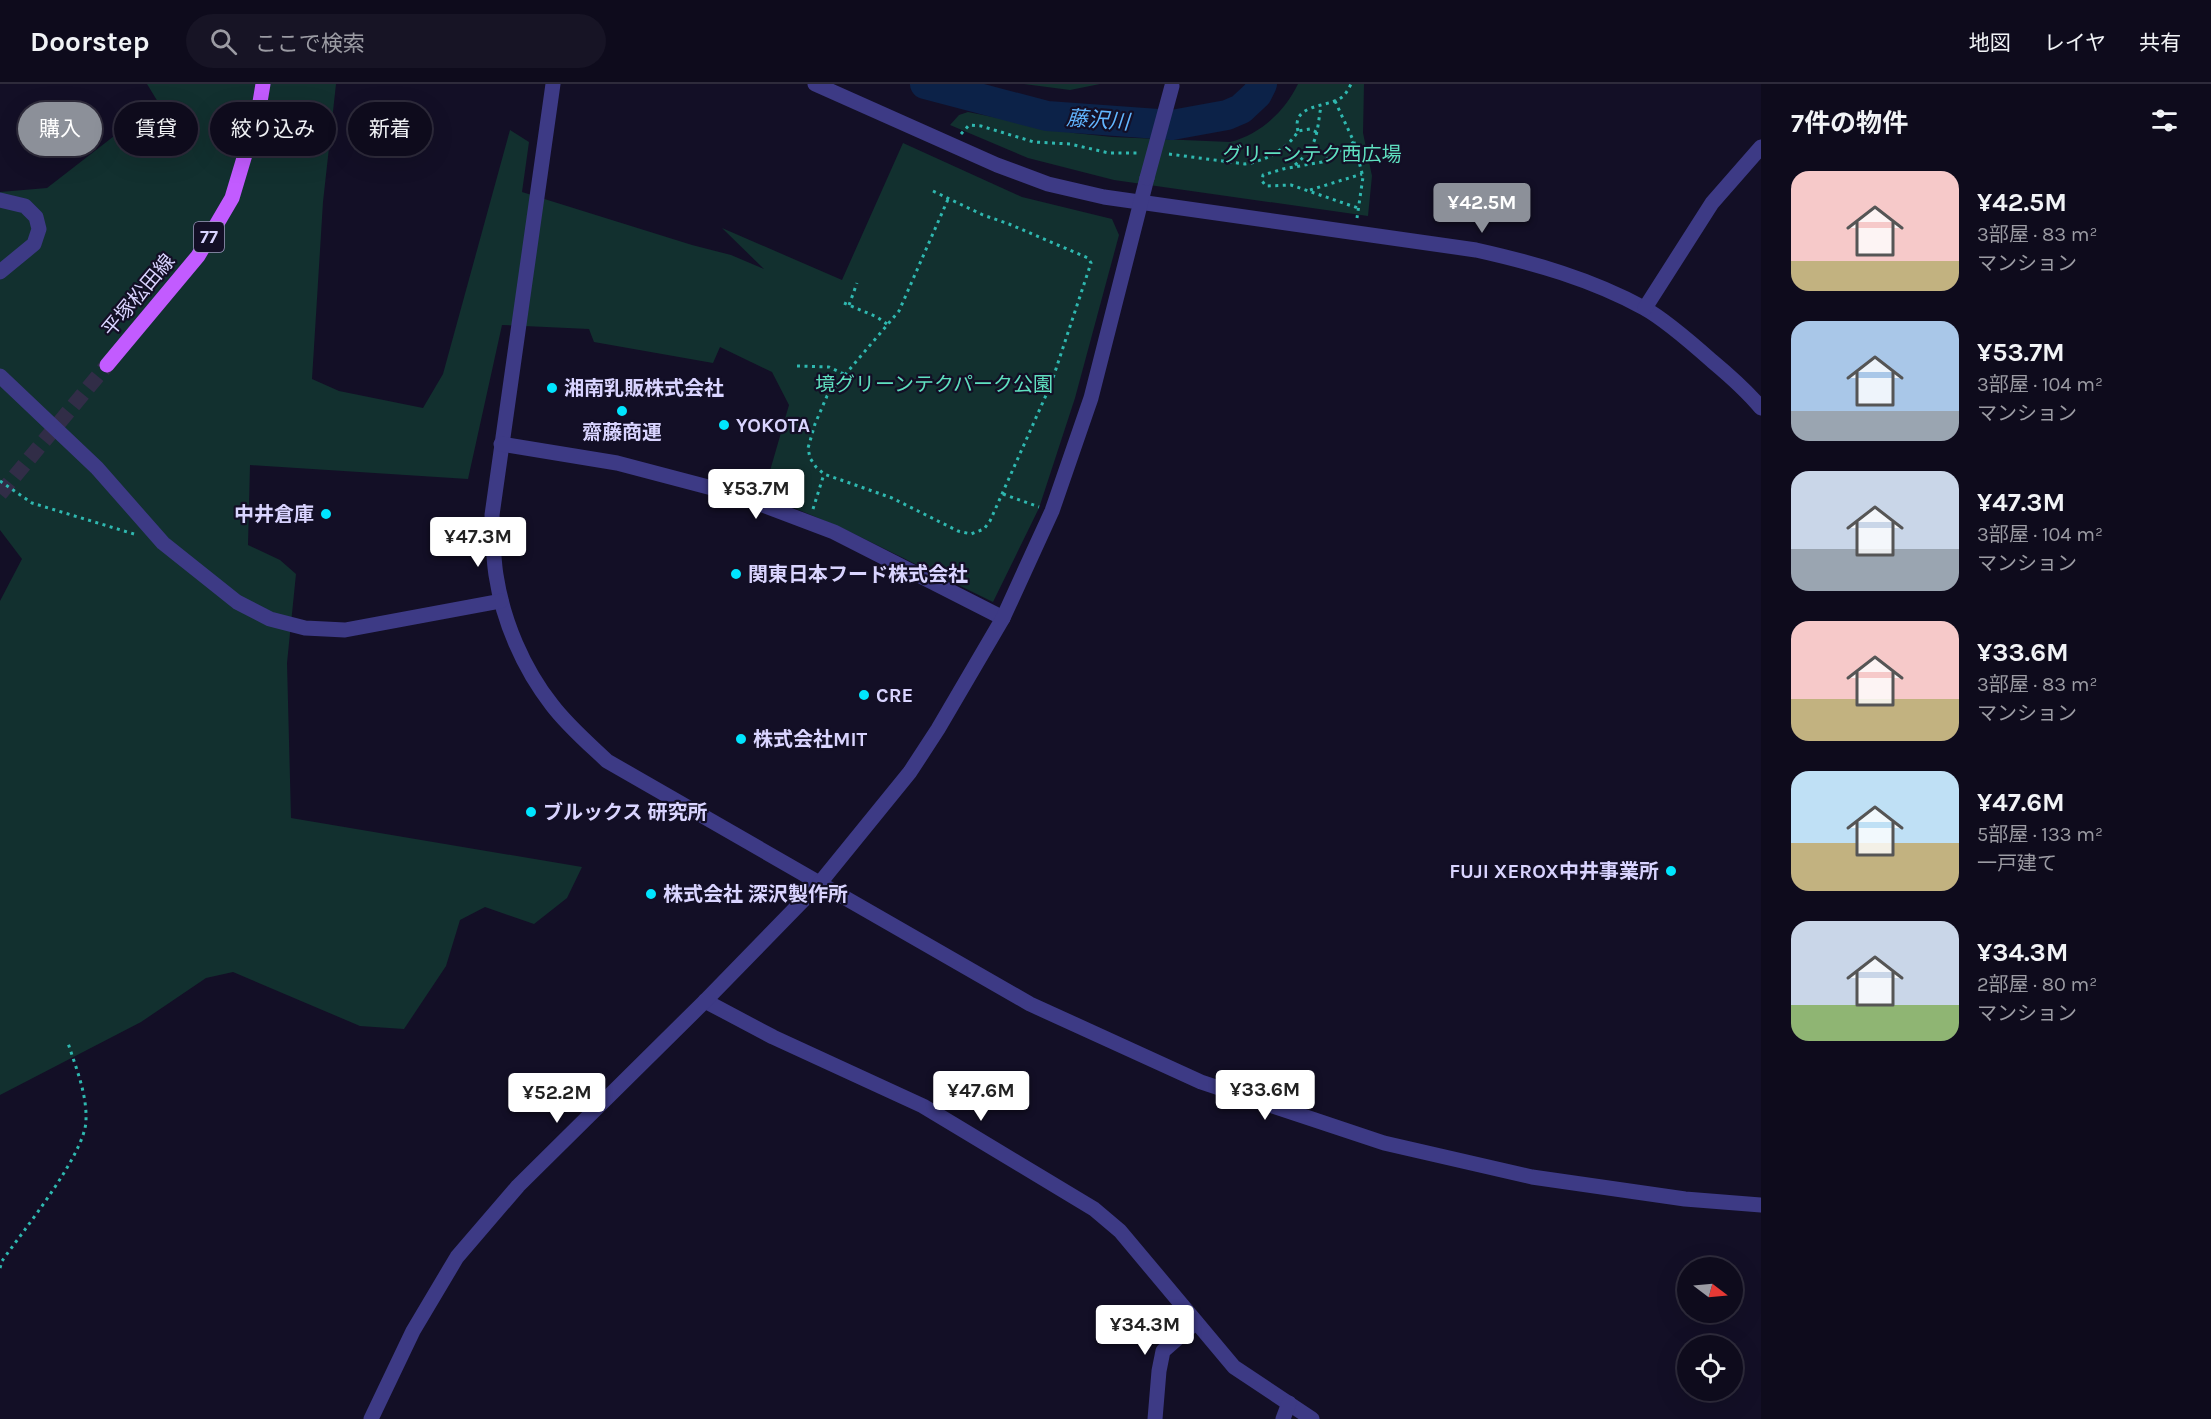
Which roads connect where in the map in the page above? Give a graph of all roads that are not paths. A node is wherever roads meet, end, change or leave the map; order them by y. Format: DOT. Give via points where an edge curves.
graph roads {
  1 [pos="263,84"];
  2 [pos="553,84"];
  3 [pos="815,84"];
  4 [pos="1173,85"];
  5 [pos="1761,147"];
  6 [pos="0,200"];
  7 [pos="1141,201"];
  8 [pos="0,272"];
  9 [pos="1645,308"];
  10 [pos="107,365"];
  11 [pos="0,376"];
  12 [pos="1761,408"];
  13 [pos="501,444"];
  14 [pos="501,601"];
  15 [pos="1003,618"];
  16 [pos="819,884"];
  17 [pos="705,1001"];
  18 [pos="1761,1205"];
  19 [pos="1196,1322"];
  20 [pos="1289,1403"];
  21 [pos="371,1419"];
  22 [pos="1155,1419"];
  23 [pos="1283,1419"];
  24 [pos="1312,1419"];
  1 -- 10 [label="main road, 平塚松田線 / 77" via="232,198 198,256"];
  2 -- 13 [label="street"];
  3 -- 7 [label="street" via="1048,184 1104,198"];
  4 -- 7 [label="street, bridge"];
  5 -- 9 [label="street" via="1713,203"];
  6 -- 8 [label="street" via="25,206 36,217 39,229 34,244"];
  7 -- 9 [label="street" via="1476,250 1534,263"];
  7 -- 15 [label="street" via="1090,398 1052,511"];
  9 -- 12 [label="street" via="1703,352"];
  11 -- 14 [label="street" via="97,468 163,543 237,602 270,620 304,628 345,630"];
  13 -- 14 [label="street" via="492,515 495,573"];
  13 -- 15 [label="street" via="617,463 731,493 834,532"];
  14 -- 16 [label="street" via="521,657 551,705 607,761"];
  15 -- 16 [label="street" via="910,772"];
  16 -- 17 [label="street"];
  16 -- 18 [label="street" via="1030,1004 1201,1082 1384,1143 1532,1177 1685,1199"];
  17 -- 19 [label="street" via="923,1106 1094,1209 1120,1231"];
  17 -- 21 [label="street" via="518,1186 457,1257 413,1331"];
  19 -- 20 [label="street" via="1234,1367"];
  19 -- 22 [label="street" via="1163,1351"];
  20 -- 23 [label="street"];
  20 -- 24 [label="street"];
}
